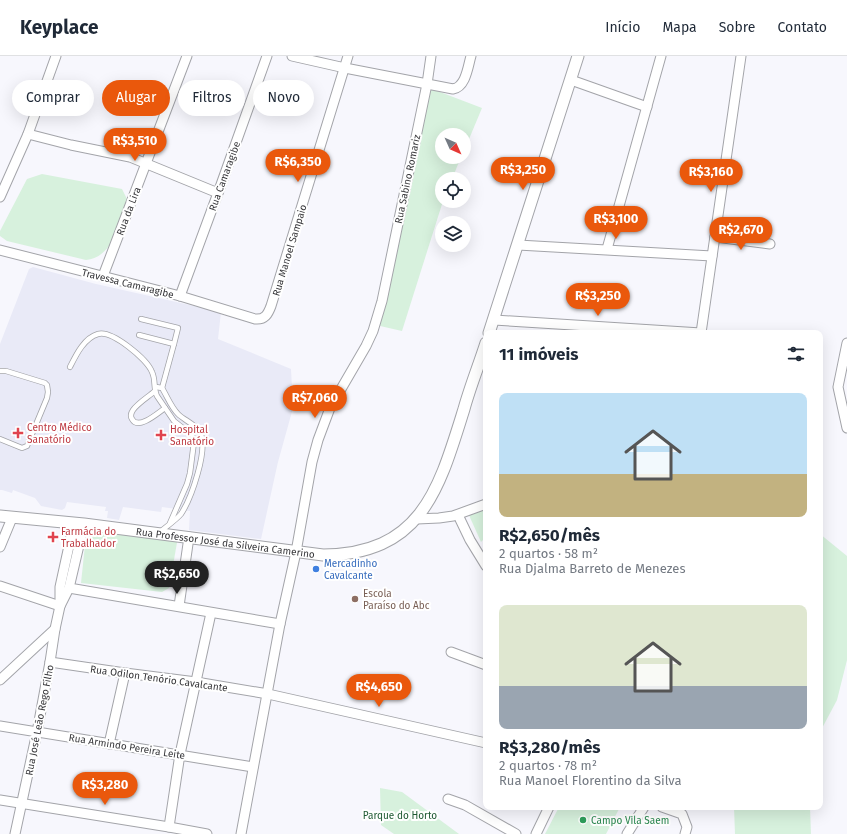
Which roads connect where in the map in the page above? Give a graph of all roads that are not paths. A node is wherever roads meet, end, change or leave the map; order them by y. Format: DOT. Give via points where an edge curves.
graph roads {
  1 [pos="56,56"];
  2 [pos="186,56"];
  3 [pos="267,56"];
  4 [pos="292,56"];
  5 [pos="348,56"];
  6 [pos="431,56"];
  7 [pos="471,56"];
  8 [pos="578,56"];
  9 [pos="661,56"];
  10 [pos="741,56"];
  11 [pos="345,68"];
  12 [pos="571,80"];
  13 [pos="427,84"];
  14 [pos="647,107"];
  15 [pos="28,134"];
  16 [pos="145,163"];
  17 [pos="218,194"];
  18 [pos="0,197"];
  19 [pos="715,237"];
  20 [pos="770,244"];
  21 [pos="518,245"];
  22 [pos="607,249"];
  23 [pos="0,250"];
  24 [pos="712,256"];
  25 [pos="103,276"];
  26 [pos="180,296"];
  27 [pos="141,319"];
  28 [pos="255,319"];
  29 [pos="494,320"];
  30 [pos="490,330"];
  31 [pos="588,330"];
  32 [pos="701,330"];
  33 [pos="139,335"];
  34 [pos="847,343"];
  35 [pos="174,344"];
  36 [pos="483,352"];
  37 [pos="70,367"];
  38 [pos="0,372"];
  39 [pos="840,378"];
  40 [pos="847,385"];
  41 [pos="162,388"];
  42 [pos="155,389"];
  43 [pos="164,408"];
  44 [pos="847,428"];
  45 [pos="0,439"];
  46 [pos="483,505"];
  47 [pos="458,515"];
  48 [pos="0,516"];
  49 [pos="12,518"];
  50 [pos="417,519"];
  51 [pos="79,523"];
  52 [pos="170,523"];
  53 [pos="159,533"];
  54 [pos="189,536"];
  55 [pos="0,547"];
  56 [pos="296,552"];
  57 [pos="483,561"];
  58 [pos="0,586"];
  59 [pos="70,588"];
  60 [pos="60,606"];
  61 [pos="179,606"];
  62 [pos="211,612"];
  63 [pos="280,624"];
  64 [pos="55,629"];
  65 [pos="451,652"];
  66 [pos="50,662"];
  67 [pos="483,664"];
  68 [pos="125,673"];
  69 [pos="0,680"];
  70 [pos="196,682"];
  71 [pos="268,694"];
  72 [pos="0,726"];
  73 [pos="37,732"];
  74 [pos="483,742"];
  75 [pos="109,744"];
  76 [pos="180,754"];
  77 [pos="253,767"];
  78 [pos="448,799"];
  79 [pos="0,800"];
  80 [pos="22,803"];
  81 [pos="548,810"];
  82 [pos="642,810"];
  83 [pos="670,810"];
  84 [pos="169,827"];
  85 [pos="15,834"];
  86 [pos="207,834"];
  87 [pos="241,834"];
  88 [pos="516,834"];
  89 [pos="536,834"];
  90 [pos="627,834"];
  91 [pos="685,834"];
  1 -- 15 [label="street"];
  2 -- 16 [label="street, Rua da Lira"];
  3 -- 17 [label="street, Rua Camaragibe"];
  4 -- 11 [label="street"];
  5 -- 11 [label="street, Rua Manoel Sampaio"];
  6 -- 13 [label="street, Rua Sabino Romariz"];
  7 -- 13 [label="street" via="461,85 456,89"];
  8 -- 12 [label="street"];
  9 -- 14 [label="street"];
  10 -- 19 [label="street"];
  11 -- 13 [label="street"];
  11 -- 28 [label="street, Rua Manoel Sampaio" via="271,306 263,319"];
  12 -- 14 [label="street"];
  12 -- 21 [label="street"];
  13 -- 56 [label="street, Rua Sabino Romariz" via="382,301 373,331 334,398 318,440"];
  14 -- 22 [label="street"];
  15 -- 16 [label="street" via="130,157"];
  15 -- 18 [label="street"];
  16 -- 17 [label="street"];
  16 -- 25 [label="street, Rua da Lira"];
  17 -- 26 [label="street, Rua Camaragibe"];
  19 -- 20 [label="street"];
  19 -- 24 [label="street"];
  21 -- 22 [label="street"];
  21 -- 29 [label="street"];
  22 -- 24 [label="street"];
  23 -- 25 [label="street, Travessa Camaragibe"];
  24 -- 32 [label="street"];
  25 -- 26 [label="street, Travessa Camaragibe"];
  26 -- 28 [label="street, Travessa Camaragibe"];
  27 -- 35 [label="lane" via="178,328"];
  29 -- 30 [label="street"];
  29 -- 31 [label="street"];
  33 -- 35 [label="lane"];
  34 -- 39 [label="street"];
  35 -- 41 [label="lane"];
  36 -- 50 [label="street, Rua Professor José da Silveira Camerino" via="441,477"];
  37 -- 42 [label="lane" via="82,346 98,334 105,334 138,354 152,370"];
  38 -- 45 [label="lane" via="6,371 45,384 48,392 27,446 22,448"];
  39 -- 40 [label="street"];
  39 -- 44 [label="street" via="838,387"];
  41 -- 42 [label="lane"];
  41 -- 52 [label="lane" via="176,411 198,429 202,441 194,486 181,514"];
  42 -- 43 [label="lane"];
  42 -- 43 [label="lane" via="134,409 131,419 134,422 145,422"];
  43 -- 52 [label="lane" via="174,421 192,435 194,446 187,484"];
  46 -- 47 [label="street"];
  47 -- 50 [label="street"];
  47 -- 57 [label="street"];
  48 -- 49 [label="street, Rua Professor José da Silveira Camerino"];
  49 -- 51 [label="street, Rua Professor José da Silveira Camerino"];
  49 -- 55 [label="street"];
  50 -- 56 [label="street, Rua Professor José da Silveira Camerino" via="397,536 360,552 323,555"];
  51 -- 53 [label="street, Rua Professor José da Silveira Camerino"];
  51 -- 59 [label="street, Rua José Leão Rego Filho"];
  51 -- 60 [label="street, Rua José Leão Rego Filho" via="60,586"];
  52 -- 53 [label="lane"];
  53 -- 54 [label="street, Rua Professor José da Silveira Camerino"];
  54 -- 56 [label="street, Rua Professor José da Silveira Camerino"];
  54 -- 61 [label="street"];
  56 -- 63 [label="street, Rua Sabino Romariz"];
  58 -- 60 [label="street"];
  59 -- 60 [label="street, Rua José Leão Rego Filho"];
  59 -- 61 [label="street"];
  60 -- 64 [label="street, Rua José Leão Rego Filho"];
  61 -- 62 [label="street"];
  62 -- 63 [label="street"];
  62 -- 70 [label="street"];
  63 -- 71 [label="street, Rua Sabino Romariz"];
  64 -- 66 [label="street, Rua José Leão Rego Filho"];
  64 -- 69 [label="street"];
  65 -- 67 [label="street"];
  66 -- 68 [label="street, Rua Odilon Tenório Cavalcante"];
  66 -- 73 [label="street, Rua José Leão Rego Filho"];
  68 -- 70 [label="street, Rua Odilon Tenório Cavalcante"];
  68 -- 75 [label="street"];
  70 -- 71 [label="street, Rua Odilon Tenório Cavalcante"];
  70 -- 76 [label="street"];
  71 -- 74 [label="street, Rua Odilon Tenório Cavalcante"];
  71 -- 77 [label="street, Rua Sabino Romariz"];
  72 -- 73 [label="street, Rua Armindo Pereira Leite"];
  73 -- 75 [label="street, Rua Armindo Pereira Leite"];
  73 -- 80 [label="street, Rua José Leão Rego Filho"];
  75 -- 76 [label="street, Rua Armindo Pereira Leite"];
  76 -- 77 [label="street, Rua Armindo Pereira Leite"];
  76 -- 84 [label="street"];
  77 -- 87 [label="street, Rua Sabino Romariz"];
  78 -- 88 [label="street" via="465,805"];
  79 -- 80 [label="street"];
  80 -- 84 [label="street"];
  80 -- 85 [label="street, Rua José Leão Rego Filho"];
  81 -- 89 [label="street"];
  82 -- 90 [label="street"];
  83 -- 91 [label="street" via="682,814 685,820"];
  84 -- 86 [label="street"];
}
